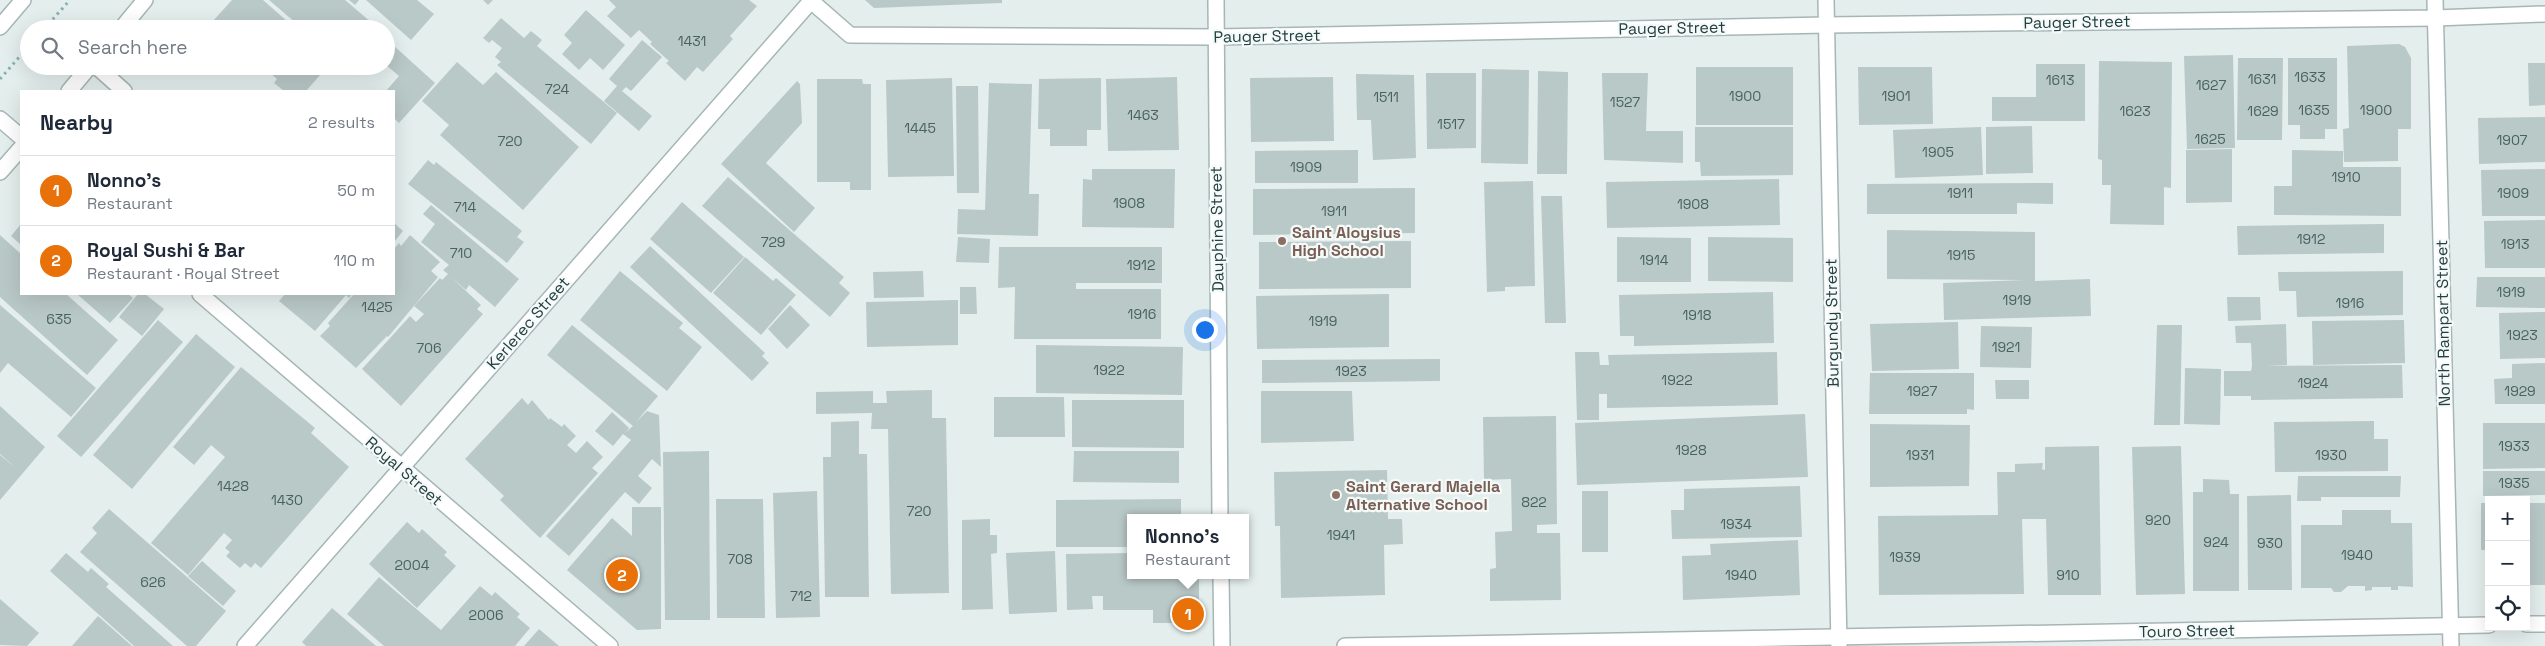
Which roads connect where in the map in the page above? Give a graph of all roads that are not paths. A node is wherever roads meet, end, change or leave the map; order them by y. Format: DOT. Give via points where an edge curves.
graph roads {
  1 [pos="24,0"];
  2 [pos="145,0"];
  3 [pos="811,0"];
  4 [pos="1216,0"];
  5 [pos="1826,0"];
  6 [pos="2435,0"];
  7 [pos="2545,14"];
  8 [pos="2435,18"];
  9 [pos="128,20"];
  10 [pos="1826,25"];
  11 [pos="0,27"];
  12 [pos="1215,37"];
  13 [pos="82,75"];
  14 [pos="106,75"];
  15 [pos="70,90"];
  16 [pos="123,90"];
  17 [pos="0,119"];
  18 [pos="20,136"];
  19 [pos="20,149"];
  20 [pos="0,172"];
  21 [pos="201,295"];
  22 [pos="401,468"];
  23 [pos="1220,514"];
  24 [pos="1221,579"];
  25 [pos="2530,624"];
  26 [pos="2545,624"];
  27 [pos="2450,625"];
  28 [pos="2485,625"];
  29 [pos="1839,642"];
  30 [pos="245,646"];
  31 [pos="610,646"];
  32 [pos="1222,646"];
  33 [pos="1345,646"];
  34 [pos="2450,646"];
  1 -- 11 [label="street"];
  2 -- 9 [label="street"];
  3 -- 12 [label="street, Pauger Street" via="850,35"];
  3 -- 22 [label="street, Kerlerec Street"];
  4 -- 12 [label="street, Dauphine Street"];
  5 -- 10 [label="street, Burgundy Street"];
  6 -- 8 [label="street, North Rampart Street"];
  7 -- 8 [label="street, Pauger Street"];
  8 -- 10 [label="street, Pauger Street"];
  8 -- 27 [label="street, North Rampart Street"];
  10 -- 12 [label="street, Pauger Street"];
  10 -- 29 [label="street, Burgundy Street"];
  12 -- 23 [label="street, Dauphine Street"];
  13 -- 15 [label="street"];
  14 -- 16 [label="street"];
  17 -- 18 [label="street"];
  19 -- 20 [label="street"];
  21 -- 22 [label="street, Royal Street"];
  22 -- 30 [label="street, Kerlerec Street"];
  22 -- 31 [label="street, Royal Street"];
  24 -- 32 [label="street"];
  25 -- 26 [label="street"];
  27 -- 28 [label="street, Touro Street"];
  27 -- 29 [label="street, Touro Street"];
  27 -- 34 [label="street, North Rampart Street"];
  29 -- 33 [label="street, Touro Street"];
}
